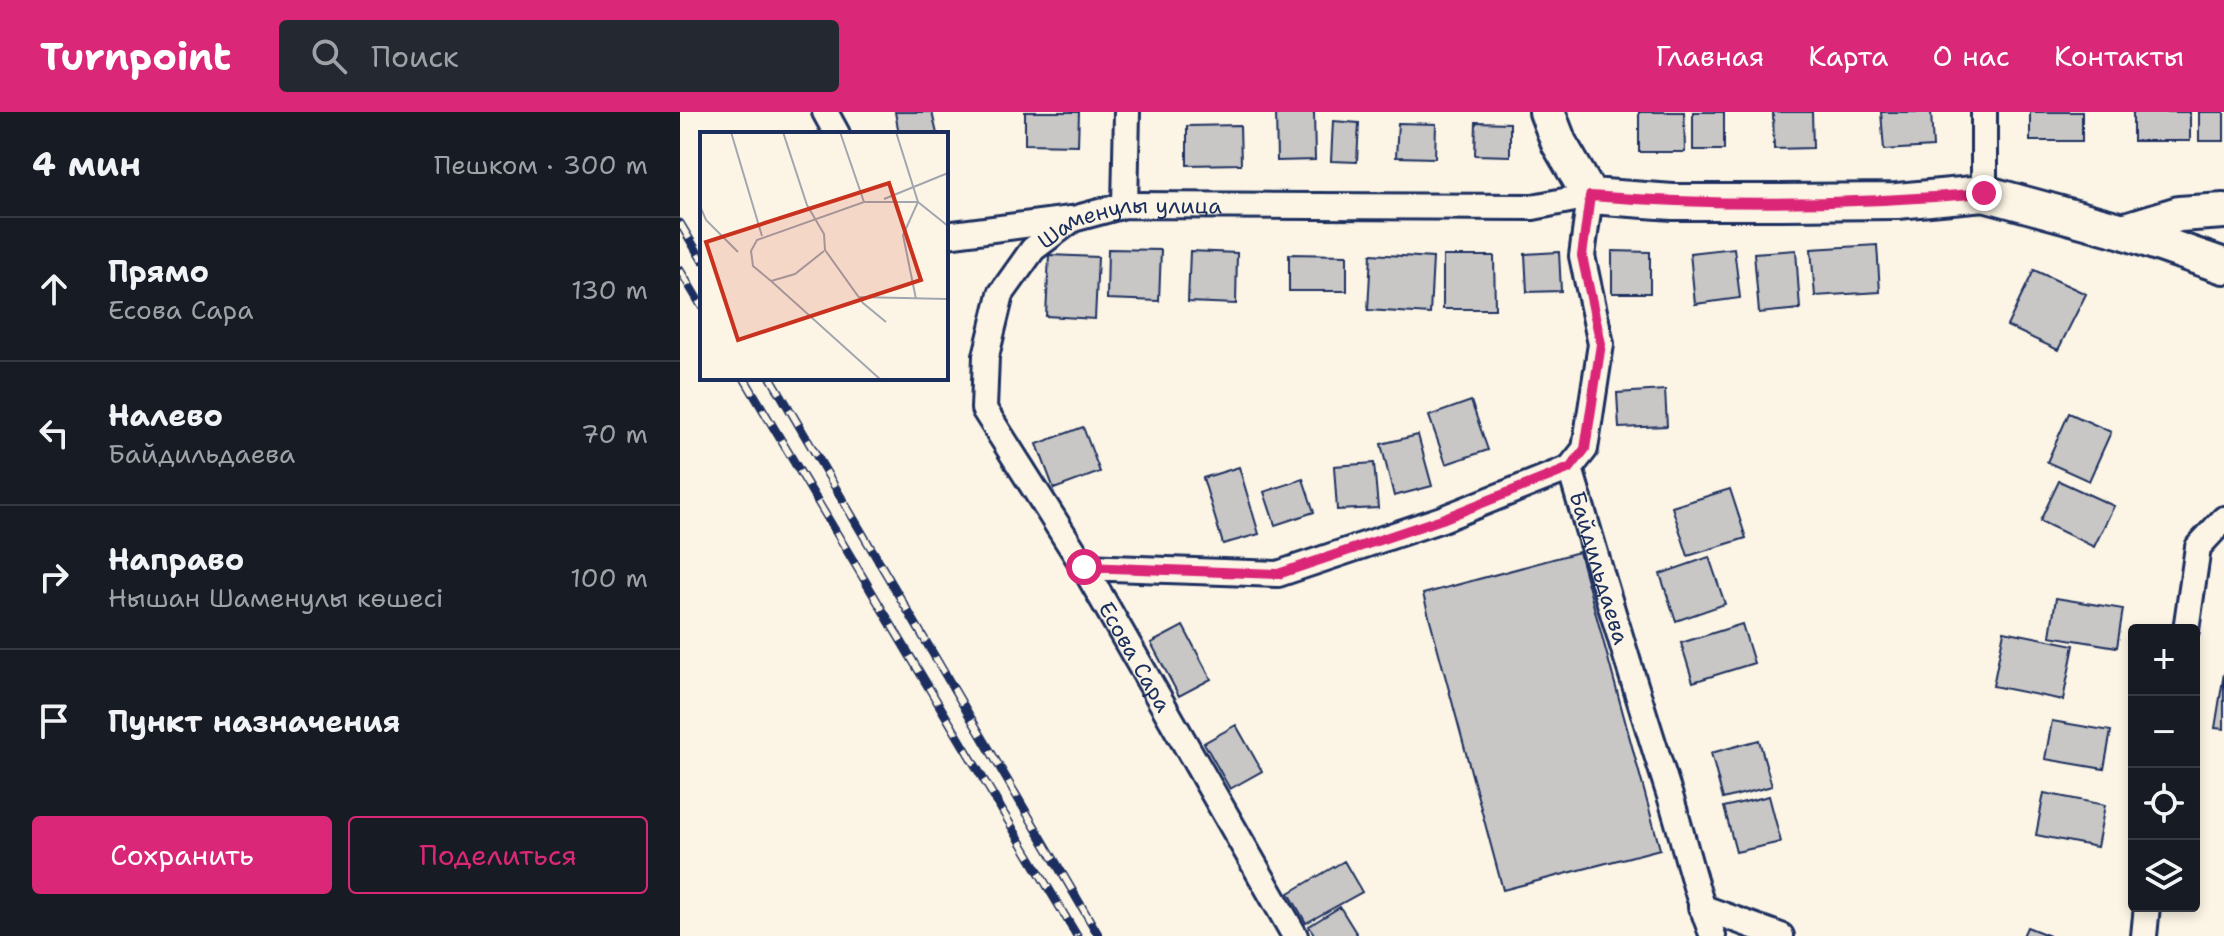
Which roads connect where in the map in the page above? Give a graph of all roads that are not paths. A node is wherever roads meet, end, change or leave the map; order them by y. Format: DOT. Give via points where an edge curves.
graph roads {
  1 [pos="825,112"];
  2 [pos="1127,112"];
  3 [pos="1547,112"];
  4 [pos="1984,112"];
  5 [pos="836,132"];
  6 [pos="1984,193"];
  7 [pos="1590,196"];
  8 [pos="1125,205"];
  9 [pos="2224,211"];
  10 [pos="1073,219"];
  11 [pos="2123,231"];
  12 [pos="948,235"];
  13 [pos="2224,266"];
  14 [pos="1570,468"];
  15 [pos="2224,519"];
  16 [pos="1084,567"];
  17 [pos="2187,624"];
  18 [pos="1701,907"];
  19 [pos="2146,912"];
  20 [pos="1295,936"];
  21 [pos="1713,936"];
  22 [pos="1781,936"];
  23 [pos="2144,936"];
  1 -- 5 [label="street"];
  2 -- 8 [label="street"];
  3 -- 7 [label="street"];
  4 -- 6 [label="street"];
  6 -- 7 [label="street" via="1897,201 1781,202"];
  6 -- 11 [label="street"];
  7 -- 8 [label="street, Шаменулы улица" via="1533,207"];
  7 -- 14 [label="street, Байдильдаева" via="1582,256 1601,344 1585,449"];
  8 -- 10 [label="street, Шаменулы улица"];
  9 -- 11 [label="street" via="2179,214"];
  10 -- 12 [label="street"];
  10 -- 16 [label="street, Шаменулы улица" via="1033,249 1001,294 986,356 984,409"];
  11 -- 13 [label="street"];
  14 -- 16 [label="street, Есова Сара" via="1442,519 1278,574"];
  14 -- 18 [label="street, Байдильдаева"];
  15 -- 17 [label="street" via="2198,547"];
  16 -- 20 [label="street, Есова Сара"];
  18 -- 21 [label="street, Байдильдаева"];
  18 -- 22 [label="street"];
  19 -- 23 [label="street"];
}
